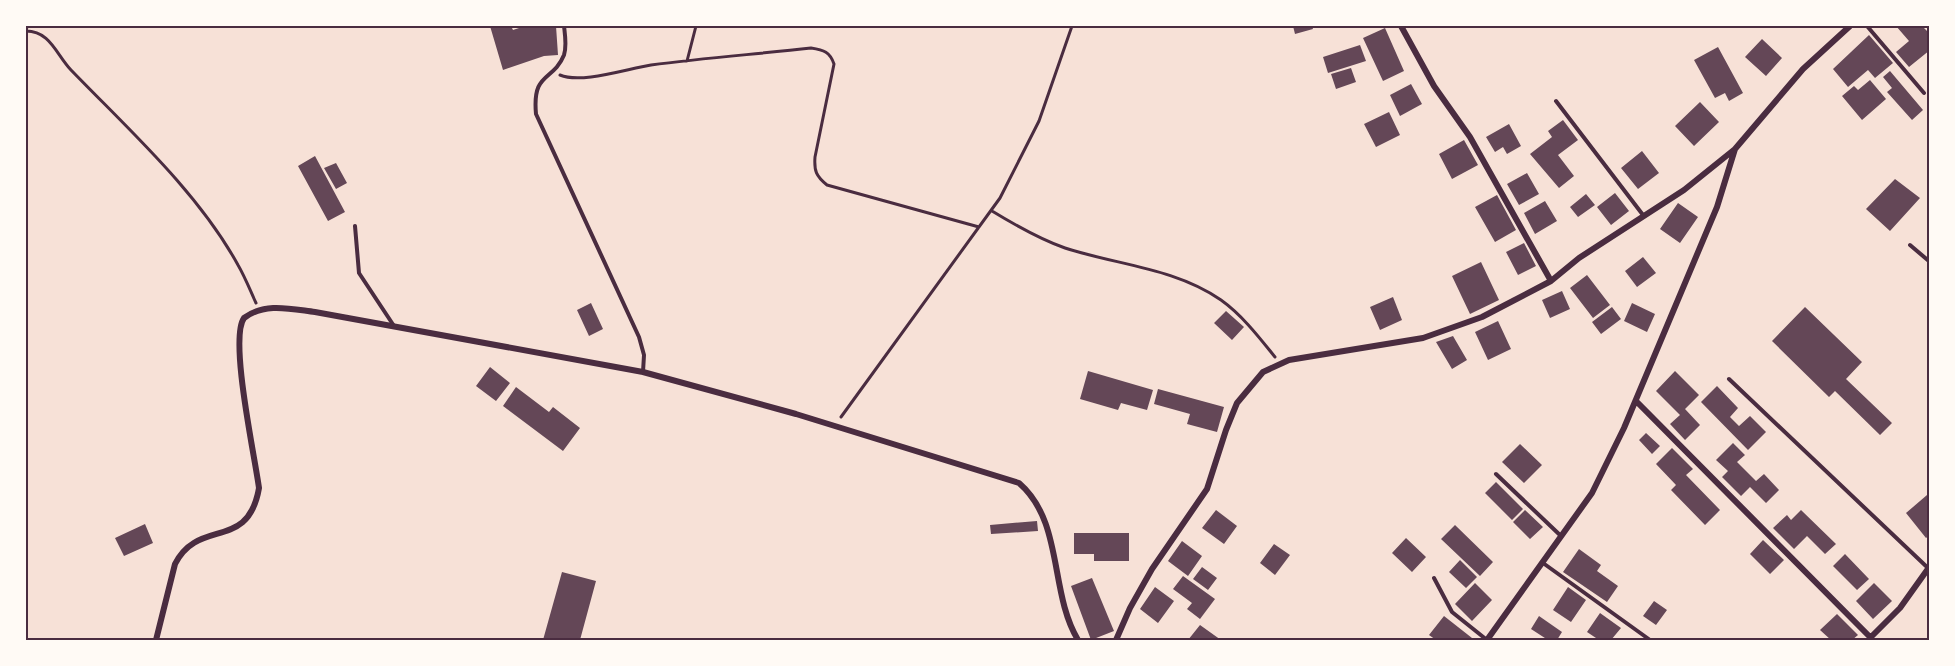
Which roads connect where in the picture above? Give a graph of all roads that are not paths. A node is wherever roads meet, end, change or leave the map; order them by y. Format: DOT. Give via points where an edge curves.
graph roads {
  1 [pos="564,26"];
  2 [pos="1401,26"];
  3 [pos="1850,26"];
  4 [pos="1867,26"];
  5 [pos="1924,93"];
  6 [pos="1556,101"];
  7 [pos="1735,149"];
  8 [pos="1643,216"];
  9 [pos="355,226"];
  10 [pos="1910,245"];
  11 [pos="1929,262"];
  12 [pos="1551,281"];
  13 [pos="394,327"];
  14 [pos="643,372"];
  15 [pos="1729,379"];
  16 [pos="1635,402"];
  17 [pos="1496,474"];
  18 [pos="1561,537"];
  19 [pos="1543,563"];
  20 [pos="1929,567"];
  21 [pos="1434,578"];
  22 [pos="1869,639"];
  23 [pos="156,640"];
  24 [pos="1078,640"];
  25 [pos="1116,640"];
  26 [pos="1487,640"];
  27 [pos="1650,640"];
  1 -- 14 [label="lane" via="564,57 538,85 536,114 639,337"];
  2 -- 12 [label="street" via="1434,86 1472,139"];
  3 -- 7 [label="street" via="1803,69"];
  4 -- 5 [label="lane"];
  6 -- 8 [label="lane"];
  7 -- 8 [label="street" via="1684,190"];
  7 -- 16 [label="street" via="1717,207"];
  8 -- 12 [label="street"];
  9 -- 13 [label="lane" via="359,273"];
  10 -- 11 [label="lane"];
  12 -- 25 [label="street" via="1482,317 1442,332 1280,363 1263,372 1237,403 1207,489 1152,569"];
  13 -- 14 [label="street"];
  13 -- 23 [label="street" via="285,308 259,310 244,318 238,335 239,361 260,488 256,506 247,521 235,529 191,544 180,554"];
  14 -- 24 [label="street" via="1019,483 1029,491 1045,520 1064,611"];
  15 -- 20 [label="lane"];
  16 -- 18 [label="street" via="1592,493"];
  16 -- 22 [label="street"];
  17 -- 18 [label="lane"];
  18 -- 19 [label="street"];
  19 -- 26 [label="street"];
  19 -- 27 [label="lane"];
  20 -- 22 [label="street" via="1900,608"];
  21 -- 26 [label="lane" via="1452,612"];
}
